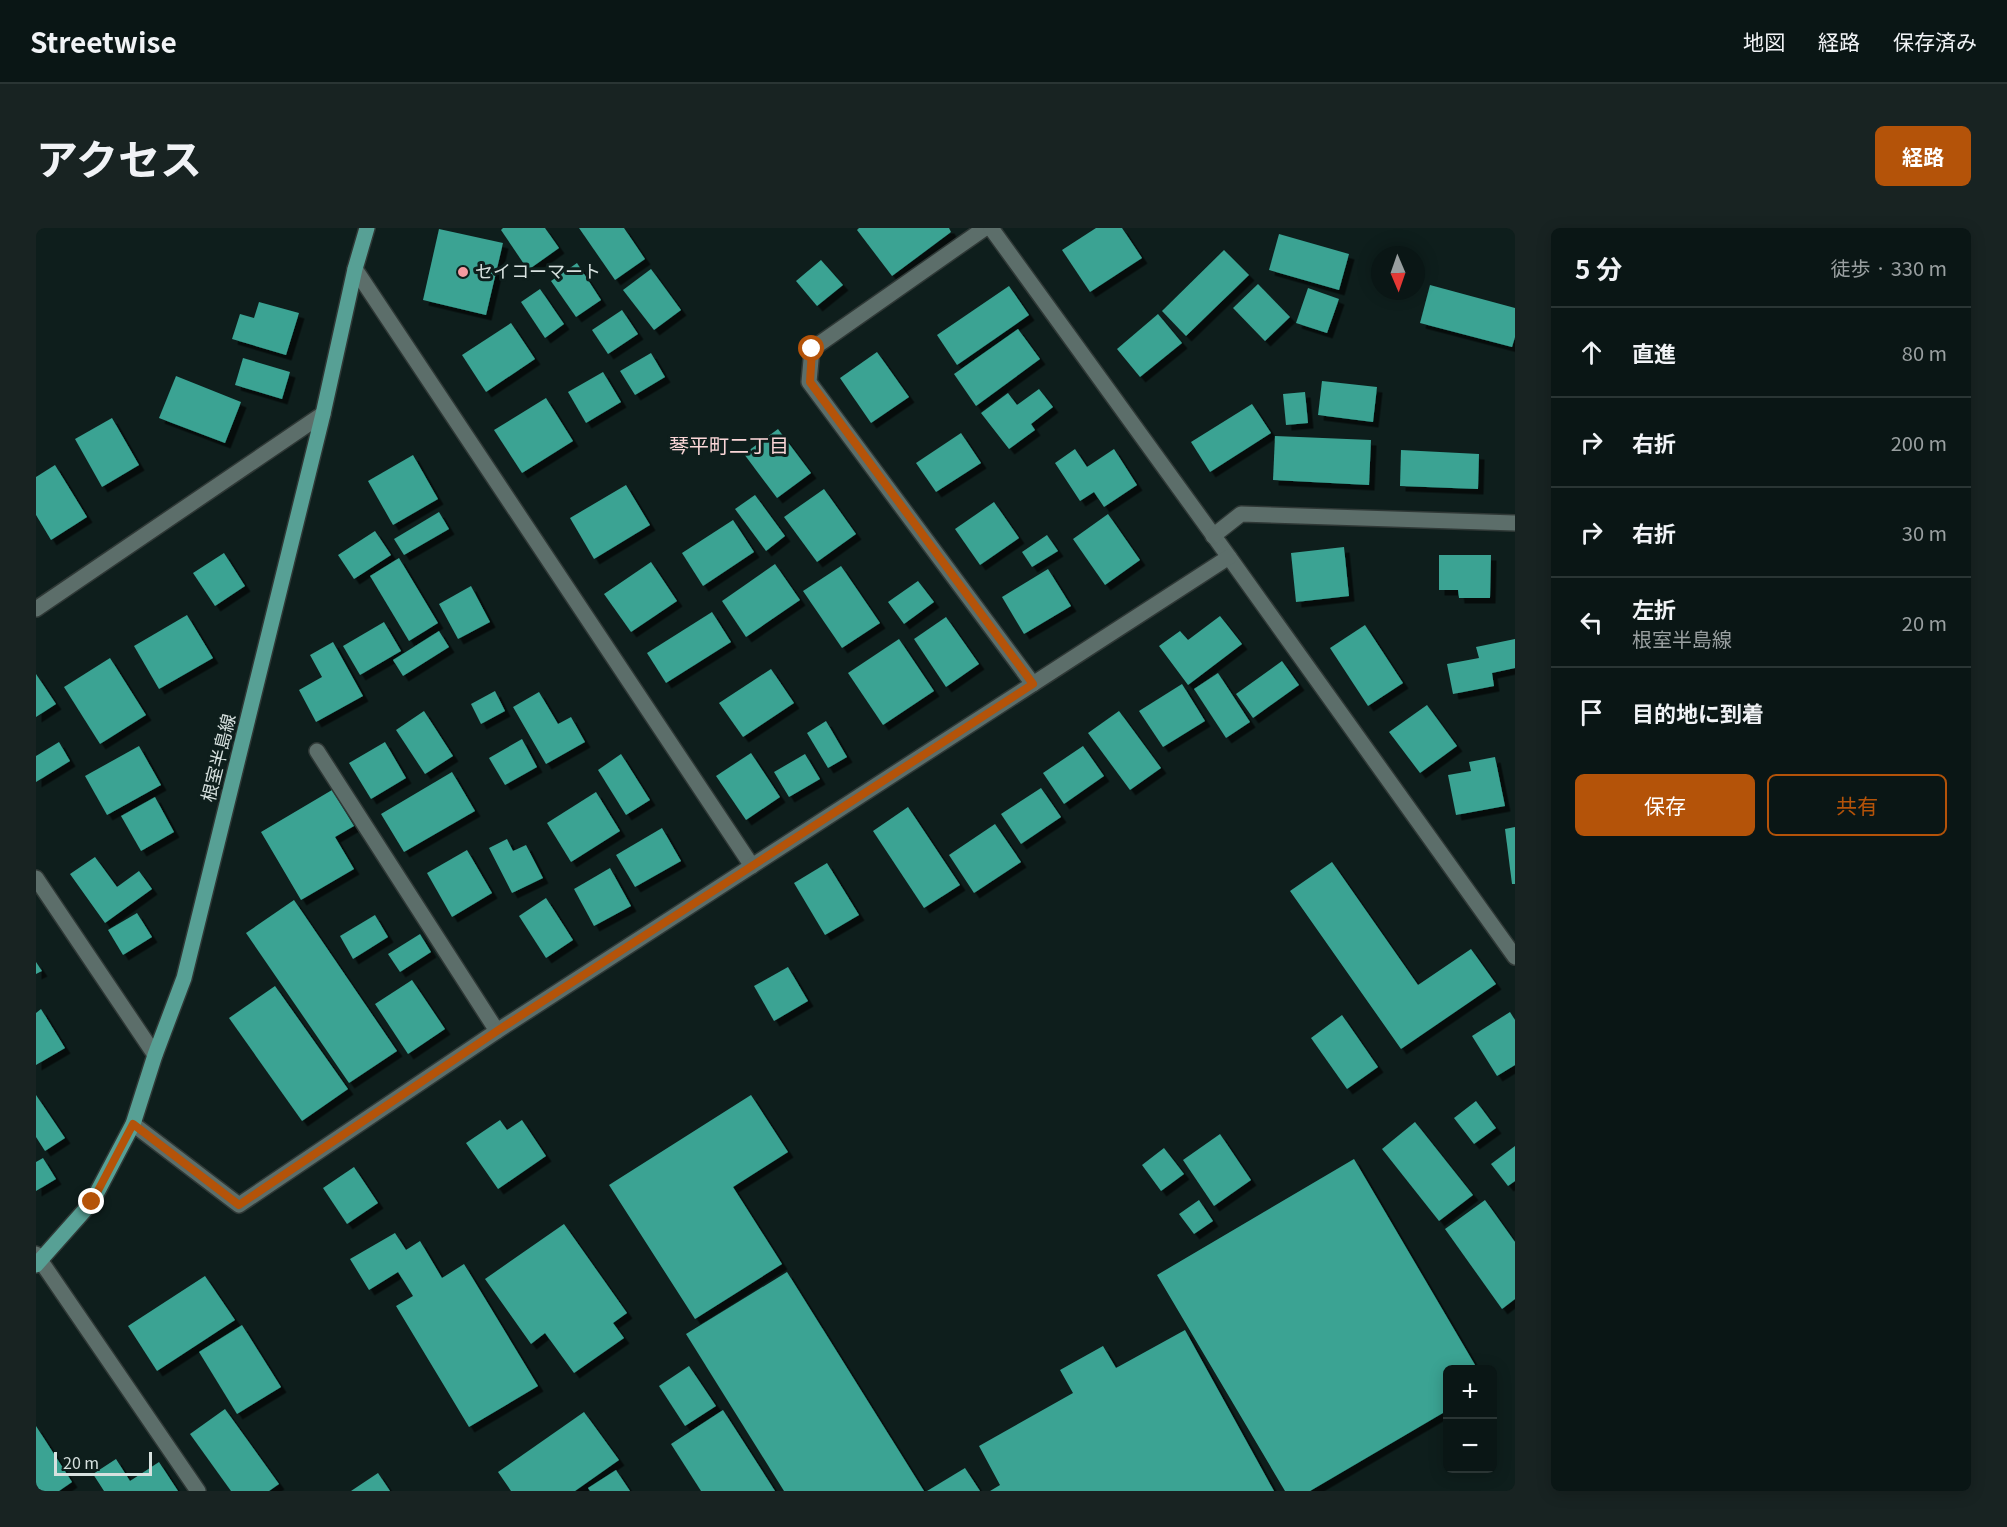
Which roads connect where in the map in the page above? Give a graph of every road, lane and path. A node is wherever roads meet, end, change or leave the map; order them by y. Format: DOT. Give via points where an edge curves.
graph roads {
  1 [pos="366,228"];
  2 [pos="985,228"];
  3 [pos="991,228"];
  4 [pos="355,269"];
  5 [pos="323,414"];
  6 [pos="1515,523"];
  7 [pos="1213,536"];
  8 [pos="1229,557"];
  9 [pos="36,609"];
  10 [pos="1033,684"];
  11 [pos="317,751"];
  12 [pos="752,866"];
  13 [pos="36,878"];
  14 [pos="1515,957"];
  15 [pos="497,1031"];
  16 [pos="155,1055"];
  17 [pos="133,1124"];
  18 [pos="37,1260"];
  19 [pos="198,1491"];
  1 -- 4 [label="main road, 根室半島線"];
  2 -- 10 [label="street" via="812,349 810,382"];
  3 -- 7 [label="street"];
  4 -- 5 [label="main road, 根室半島線"];
  4 -- 12 [label="street"];
  5 -- 9 [label="street"];
  5 -- 16 [label="main road, 根室半島線" via="184,978"];
  6 -- 7 [label="street" via="1240,514"];
  7 -- 8 [label="street"];
  8 -- 10 [label="street"];
  8 -- 14 [label="street"];
  10 -- 12 [label="street"];
  11 -- 15 [label="street"];
  12 -- 15 [label="street"];
  13 -- 16 [label="street"];
  15 -- 17 [label="street" via="239,1205"];
  16 -- 17 [label="main road, 根室半島線"];
  17 -- 18 [label="main road, 根室半島線" via="92,1202"];
  18 -- 19 [label="street"];
}
